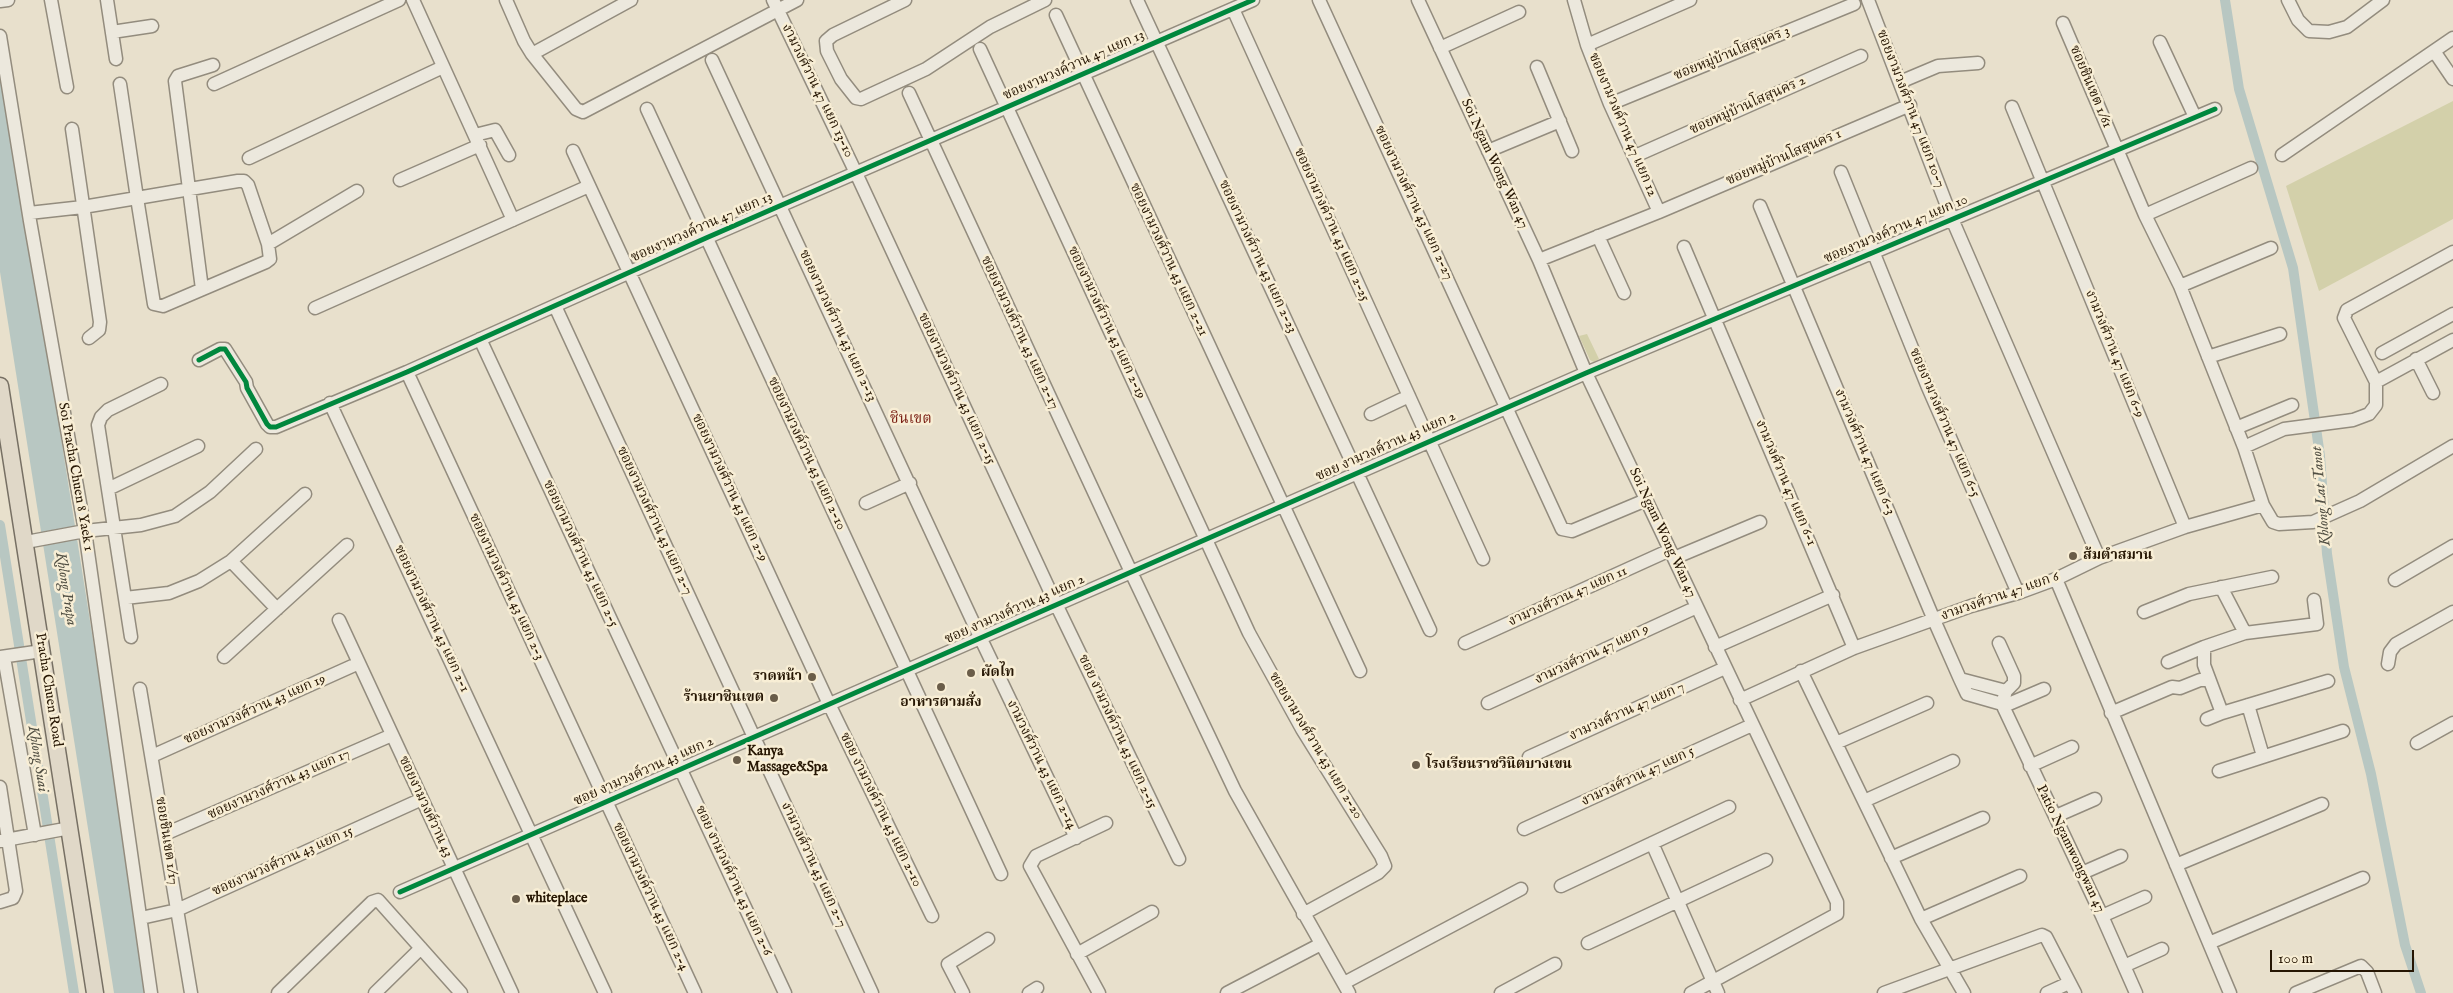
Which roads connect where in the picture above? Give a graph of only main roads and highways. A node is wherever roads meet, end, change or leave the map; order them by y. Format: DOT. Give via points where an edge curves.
graph roads {
  1 [pos="0,386"];
  2 [pos="96,993"];
  1 -- 2 [label="main road, Pracha Chuen Road" via="33,541 36,652 63,830"];
}
